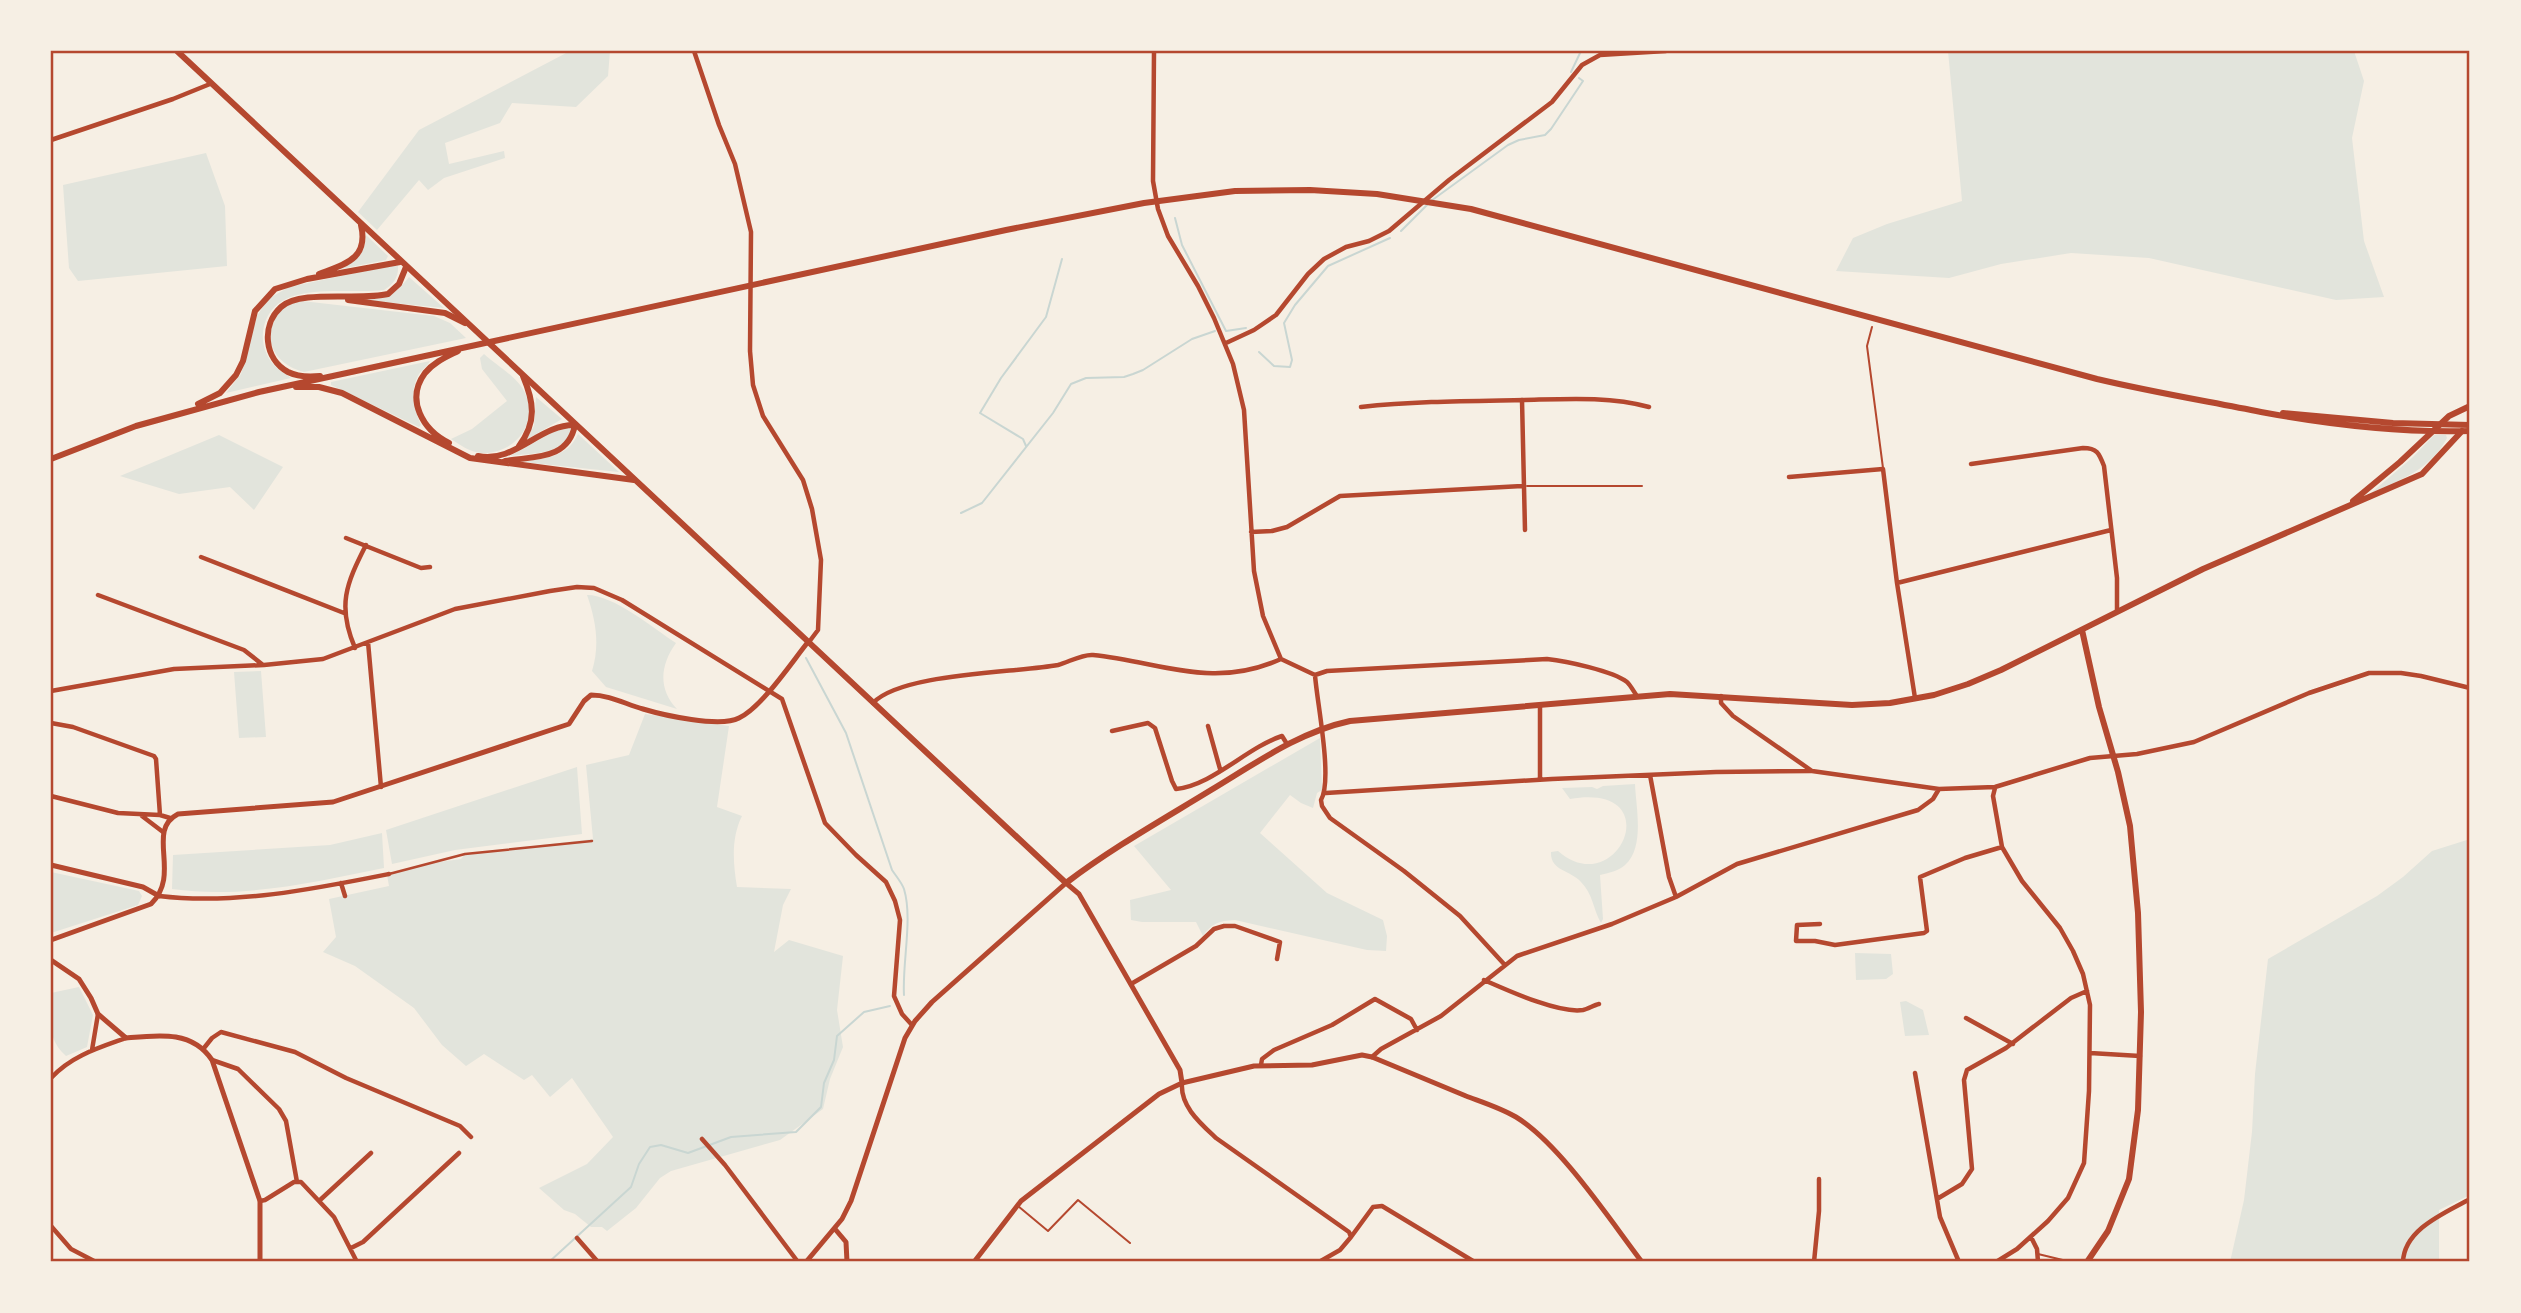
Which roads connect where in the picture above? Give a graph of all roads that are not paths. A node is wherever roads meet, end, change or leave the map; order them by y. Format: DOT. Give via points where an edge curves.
graph roads {
  1 [pos="177,51"];
  2 [pos="694,51"];
  3 [pos="1153,51"];
  4 [pos="1666,51"];
  5 [pos="210,84"];
  6 [pos="51,140"];
  7 [pos="361,225"];
  8 [pos="403,265"];
  9 [pos="307,279"];
  10 [pos="328,298"];
  11 [pos="465,323"];
  12 [pos="1872,327"];
  13 [pos="1226,343"];
  14 [pos="469,346"];
  15 [pos="343,374"];
  16 [pos="523,376"];
  17 [pos="280,388"];
  18 [pos="1522,400"];
  19 [pos="2470,406"];
  20 [pos="1362,407"];
  21 [pos="1649,407"];
  22 [pos="184,411"];
  23 [pos="2260,412"];
  24 [pos="575,425"];
  25 [pos="2470,425"];
  26 [pos="2461,428"];
  27 [pos="2470,431"];
  28 [pos="518,448"];
  29 [pos="51,459"];
  30 [pos="497,462"];
  31 [pos="1971,464"];
  32 [pos="1883,469"];
  33 [pos="1790,477"];
  34 [pos="634,480"];
  35 [pos="1522,486"];
  36 [pos="1642,486"];
  37 [pos="2347,507"];
  38 [pos="1525,530"];
  39 [pos="2110,530"];
  40 [pos="1251,532"];
  41 [pos="346,538"];
  42 [pos="366,545"];
  43 [pos="201,557"];
  44 [pos="430,567"];
  45 [pos="1897,583"];
  46 [pos="98,595"];
  47 [pos="2117,611"];
  48 [pos="344,613"];
  49 [pos="2082,630"];
  50 [pos="368,642"];
  51 [pos="808,642"];
  52 [pos="355,648"];
  53 [pos="1281,659"];
  54 [pos="264,665"];
  55 [pos="1315,675"];
  56 [pos="2470,688"];
  57 [pos="51,691"];
  58 [pos="768,691"];
  59 [pos="1637,696"];
  60 [pos="1721,696"];
  61 [pos="1915,699"];
  62 [pos="873,703"];
  63 [pos="1540,704"];
  64 [pos="51,723"];
  65 [pos="1208,726"];
  66 [pos="1321,729"];
  67 [pos="1112,731"];
  68 [pos="1287,744"];
  69 [pos="2113,756"];
  70 [pos="1220,769"];
  71 [pos="1812,771"];
  72 [pos="1650,775"];
  73 [pos="1540,779"];
  74 [pos="381,787"];
  75 [pos="1995,787"];
  76 [pos="1939,789"];
  77 [pos="1326,793"];
  78 [pos="51,796"];
  79 [pos="160,815"];
  80 [pos="141,816"];
  81 [pos="170,818"];
  82 [pos="163,832"];
  83 [pos="586,837"];
  84 [pos="592,841"];
  85 [pos="586,842"];
  86 [pos="2002,847"];
  87 [pos="51,865"];
  88 [pos="389,874"];
  89 [pos="341,883"];
  90 [pos="1066,883"];
  91 [pos="159,896"];
  92 [pos="345,896"];
  93 [pos="1676,897"];
  94 [pos="1820,924"];
  95 [pos="51,940"];
  96 [pos="1277,959"];
  97 [pos="51,960"];
  98 [pos="1504,964"];
  99 [pos="1485,980"];
  100 [pos="1132,984"];
  101 [pos="2087,991"];
  102 [pos="1599,1004"];
  103 [pos="98,1014"];
  104 [pos="1966,1018"];
  105 [pos="912,1025"];
  106 [pos="1418,1030"];
  107 [pos="126,1038"];
  108 [pos="2013,1044"];
  109 [pos="204,1048"];
  110 [pos="92,1050"];
  111 [pos="2090,1054"];
  112 [pos="2140,1056"];
  113 [pos="1372,1057"];
  114 [pos="212,1060"];
  115 [pos="1261,1065"];
  116 [pos="1914,1073"];
  117 [pos="51,1079"];
  118 [pos="1182,1083"];
  119 [pos="471,1137"];
  120 [pos="703,1141"];
  121 [pos="371,1153"];
  122 [pos="459,1153"];
  123 [pos="1819,1179"];
  124 [pos="297,1182"];
  125 [pos="1937,1199"];
  126 [pos="2470,1199"];
  127 [pos="260,1201"];
  128 [pos="319,1201"];
  129 [pos="1018,1205"];
  130 [pos="51,1226"];
  131 [pos="835,1229"];
  132 [pos="1351,1237"];
  133 [pos="2031,1237"];
  134 [pos="577,1238"];
  135 [pos="1130,1243"];
  136 [pos="351,1248"];
  137 [pos="2038,1254"];
  138 [pos="96,1262"];
  139 [pos="260,1262"];
  140 [pos="357,1262"];
  141 [pos="598,1262"];
  142 [pos="798,1262"];
  143 [pos="806,1262"];
  144 [pos="847,1262"];
  145 [pos="974,1262"];
  146 [pos="1319,1262"];
  147 [pos="1480,1262"];
  148 [pos="1642,1262"];
  149 [pos="1814,1262"];
  150 [pos="1959,1262"];
  151 [pos="1996,1262"];
  152 [pos="2038,1262"];
  153 [pos="2071,1262"];
  154 [pos="2089,1262"];
  155 [pos="2403,1262"];
  1 -- 5 [label="main road"];
  2 -- 51 [label="street" via="744,195 751,232 752,385 763,416 803,480 812,509 821,559 818,630"];
  3 -- 13 [label="street" via="1158,209"];
  4 -- 13 [label="street" via="1591,58 1552,103 1389,231 1324,259 1276,315"];
  5 -- 6 [label="street"];
  5 -- 7 [label="main road"];
  7 -- 8 [label="main road"];
  7 -- 9 [label="main road" via="363,242 358,254"];
  8 -- 9 [label="main road"];
  8 -- 10 [label="main road" via="399,284 388,294"];
  8 -- 11 [label="main road"];
  9 -- 22 [label="main road" via="283,285 267,296 255,311 243,361 232,382"];
  10 -- 11 [label="main road" via="445,313"];
  10 -- 15 [label="main road" via="300,298 284,304 271,322 267,344 276,363 290,373"];
  11 -- 16 [label="main road"];
  12 -- 32 [label="lane" via="1867,346"];
  13 -- 40 [label="street" via="1244,410"];
  14 -- 15 [label="main road"];
  14 -- 23 [label="main road" via="1144,203 1235,191 1310,190 1412,198 1529,223 2097,379"];
  14 -- 28 [label="main road" via="432,366 419,384 417,405 425,425 437,437 482,457"];
  15 -- 17 [label="main road"];
  16 -- 24 [label="main road"];
  16 -- 28 [label="main road" via="533,420"];
  17 -- 22 [label="main road"];
  17 -- 30 [label="main road" via="332,389 470,458"];
  18 -- 20 [label="street" via="1414,401"];
  18 -- 21 [label="street" via="1605,400"];
  18 -- 35 [label="street"];
  19 -- 37 [label="main road" via="2449,416"];
  22 -- 29 [label="main road"];
  23 -- 26 [label="main road"];
  23 -- 26 [label="main road" via="2328,425 2427,431"];
  24 -- 28 [label="main road" via="559,427"];
  24 -- 30 [label="main road" via="568,445 554,453"];
  24 -- 34 [label="main road"];
  25 -- 26 [label="main road"];
  26 -- 27 [label="main road"];
  26 -- 37 [label="main road" via="2422,474"];
  30 -- 34 [label="main road"];
  31 -- 39 [label="street" via="2092,448 2104,466"];
  32 -- 33 [label="street"];
  32 -- 45 [label="street"];
  34 -- 51 [label="main road"];
  35 -- 36 [label="lane"];
  35 -- 38 [label="street"];
  35 -- 40 [label="street" via="1340,496 1287,527"];
  37 -- 47 [label="main road"];
  39 -- 45 [label="street"];
  39 -- 47 [label="street" via="2118,578"];
  40 -- 53 [label="street" via="1263,616"];
  41 -- 42 [label="street"];
  42 -- 44 [label="street" via="421,568"];
  42 -- 48 [label="street" via="349,584"];
  43 -- 48 [label="street"];
  45 -- 61 [label="street"];
  46 -- 54 [label="street" via="244,650"];
  47 -- 49 [label="main road"];
  48 -- 52 [label="street"];
  49 -- 61 [label="main road" via="1968,684"];
  49 -- 69 [label="main road"];
  50 -- 52 [label="street"];
  50 -- 58 [label="street" via="455,609 550,591 594,588 622,600"];
  50 -- 74 [label="street"];
  51 -- 58 [label="street"];
  51 -- 62 [label="main road"];
  52 -- 54 [label="street" via="323,659"];
  53 -- 55 [label="street"];
  53 -- 62 [label="street" via="1250,671 1206,674 1090,655 1060,664 917,681 879,696"];
  54 -- 57 [label="street" via="174,669"];
  55 -- 59 [label="street" via="1547,659 1589,667 1627,682"];
  55 -- 66 [label="street"];
  56 -- 69 [label="street" via="2421,676 2370,673 2309,692 2194,742"];
  58 -- 74 [label="street" via="739,718 724,722 644,710 604,695 591,695 569,724"];
  58 -- 105 [label="street" via="782,699 825,823 886,882 895,901 900,920 894,996"];
  59 -- 60 [label="main road"];
  59 -- 63 [label="main road"];
  60 -- 61 [label="main road" via="1852,705"];
  60 -- 71 [label="street" via="1721,703 1733,716"];
  62 -- 90 [label="main road"];
  63 -- 66 [label="main road" via="1370,718"];
  63 -- 73 [label="street"];
  64 -- 79 [label="street" via="154,756"];
  65 -- 70 [label="street"];
  66 -- 68 [label="main road"];
  66 -- 77 [label="street"];
  67 -- 70 [label="street" via="1147,723 1156,729 1176,789"];
  68 -- 70 [label="street" via="1282,736"];
  68 -- 90 [label="main road" via="1111,850"];
  69 -- 75 [label="street" via="2074,762"];
  69 -- 112 [label="main road" via="2130,826 2136,890"];
  71 -- 72 [label="street"];
  71 -- 76 [label="street"];
  72 -- 73 [label="street"];
  72 -- 93 [label="street"];
  73 -- 77 [label="street"];
  74 -- 81 [label="street" via="333,802"];
  75 -- 76 [label="street"];
  75 -- 86 [label="street"];
  76 -- 93 [label="street" via="1918,810 1737,864"];
  77 -- 98 [label="street" via="1321,800 1330,818 1460,916"];
  78 -- 80 [label="street"];
  79 -- 80 [label="street"];
  79 -- 81 [label="street"];
  80 -- 82 [label="street"];
  81 -- 82 [label="street"];
  82 -- 91 [label="street" via="165,878"];
  83 -- 85 [label="street"];
  84 -- 85 [label="street"];
  85 -- 88 [label="street" via="465,854"];
  86 -- 94 [label="street" via="1920,877 1924,933 1835,945 1796,941 1797,925"];
  86 -- 101 [label="street" via="2021,881 2060,928 2079,963"];
  87 -- 91 [label="street" via="144,887"];
  88 -- 89 [label="street"];
  89 -- 91 [label="street" via="270,896"];
  89 -- 92 [label="street"];
  90 -- 100 [label="street" via="1079,894"];
  90 -- 105 [label="street"];
  91 -- 95 [label="street" via="132,912"];
  93 -- 98 [label="street"];
  96 -- 100 [label="street" via="1280,942 1224,926"];
  97 -- 103 [label="street" via="79,979"];
  98 -- 99 [label="street"];
  99 -- 102 [label="street" via="1518,996 1574,1010"];
  99 -- 106 [label="street"];
  100 -- 118 [label="street" via="1181,1071"];
  101 -- 108 [label="street" via="2071,998"];
  101 -- 111 [label="street"];
  103 -- 107 [label="street"];
  103 -- 110 [label="street"];
  104 -- 108 [label="street"];
  105 -- 131 [label="street" via="853,1196"];
  106 -- 113 [label="street"];
  106 -- 115 [label="street" via="1411,1019 1375,999 1320,1032 1274,1049"];
  107 -- 109 [label="street" via="176,1035"];
  107 -- 110 [label="street"];
  108 -- 125 [label="street" via="1966,1073 1972,1169 1962,1184"];
  109 -- 114 [label="street"];
  109 -- 119 [label="street" via="221,1031 295,1052 460,1126"];
  110 -- 117 [label="street" via="68,1062"];
  111 -- 112 [label="street"];
  111 -- 133 [label="street" via="2084,1163 2068,1198"];
  112 -- 154 [label="main road" via="2129,1179 2108,1231"];
  113 -- 115 [label="street" via="1312,1065"];
  113 -- 148 [label="street" via="1526,1124 1568,1168"];
  114 -- 124 [label="street" via="238,1069 279,1109 286,1121"];
  114 -- 127 [label="street"];
  115 -- 118 [label="street"];
  116 -- 125 [label="street"];
  118 -- 129 [label="street" via="1159,1094"];
  118 -- 132 [label="street" via="1181,1093 1196,1119 1216,1138"];
  120 -- 142 [label="street"];
  121 -- 128 [label="street"];
  122 -- 136 [label="street"];
  123 -- 149 [label="street"];
  124 -- 127 [label="street"];
  124 -- 128 [label="street"];
  125 -- 150 [label="street" via="1944,1230"];
  126 -- 155 [label="street" via="2425,1225 2405,1248"];
  127 -- 139 [label="street"];
  128 -- 136 [label="street"];
  129 -- 135 [label="lane" via="1048,1231 1078,1200"];
  129 -- 145 [label="street"];
  130 -- 138 [label="street" via="71,1249"];
  131 -- 143 [label="street"];
  131 -- 144 [label="street" via="846,1242"];
  132 -- 146 [label="street"];
  132 -- 147 [label="street" via="1373,1206 1382,1206"];
  133 -- 137 [label="street"];
  133 -- 151 [label="street"];
  134 -- 141 [label="street"];
  136 -- 140 [label="street"];
  137 -- 152 [label="street"];
  137 -- 153 [label="lane"];
}
